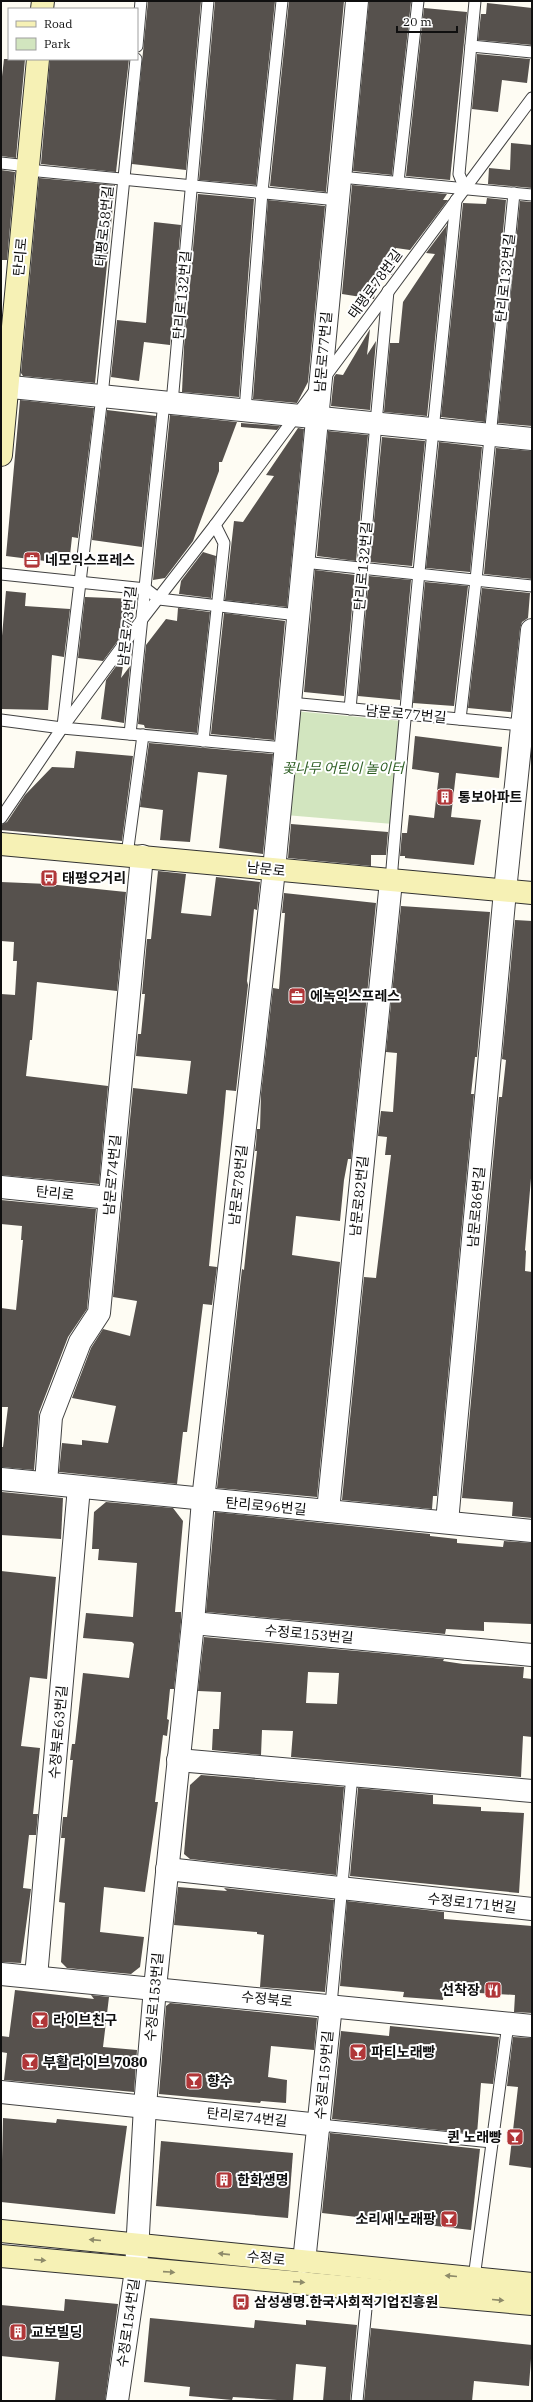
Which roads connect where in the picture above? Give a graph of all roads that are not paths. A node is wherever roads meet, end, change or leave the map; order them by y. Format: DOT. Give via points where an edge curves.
graph roads {
  1 [pos="142,1"];
  2 [pos="208,1"];
  3 [pos="282,1"];
  4 [pos="357,1"];
  5 [pos="418,1"];
  6 [pos="475,1"];
  7 [pos="138,37"];
  8 [pos="471,46"];
  9 [pos="532,52"];
  10 [pos="38,60"];
  11 [pos="136,60"];
  12 [pos="532,98"];
  13 [pos="1,163"];
  14 [pos="28,168"];
  15 [pos="340,177"];
  16 [pos="124,180"];
  17 [pos="398,182"];
  18 [pos="192,187"];
  19 [pos="465,189"];
  20 [pos="262,192"];
  21 [pos="514,194"];
  22 [pos="532,195"];
  23 [pos="338,200"];
  24 [pos="456,200"];
  25 [pos="388,291"];
  26 [pos="320,385"];
  27 [pos="5,386"];
  28 [pos="102,396"];
  29 [pos="168,403"];
  30 [pos="245,410"];
  31 [pos="295,415"];
  32 [pos="317,417"];
  33 [pos="376,423"];
  34 [pos="434,429"];
  35 [pos="490,434"];
  36 [pos="532,439"];
  37 [pos="1,455"];
  38 [pos="215,525"];
  39 [pos="303,562"];
  40 [pos="363,568"];
  41 [pos="1,574"];
  42 [pos="420,574"];
  43 [pos="476,580"];
  44 [pos="80,581"];
  45 [pos="532,586"];
  46 [pos="146,589"];
  47 [pos="159,599"];
  48 [pos="216,605"];
  49 [pos="298,615"];
  50 [pos="142,618"];
  51 [pos="532,630"];
  52 [pos="290,703"];
  53 [pos="350,709"];
  54 [pos="404,714"];
  55 [pos="460,719"];
  56 [pos="1,720"];
  57 [pos="522,725"];
  58 [pos="62,728"];
  59 [pos="130,734"];
  60 [pos="143,735"];
  61 [pos="203,741"];
  62 [pos="285,748"];
  63 [pos="525,763"];
  64 [pos="1,818"];
  65 [pos="1,844"];
  66 [pos="135,856"];
  67 [pos="274,870"];
  68 [pos="391,881"];
  69 [pos="505,891"];
  70 [pos="532,893"];
  71 [pos="1,1187"];
  72 [pos="110,1198"];
  73 [pos="1,1479"];
  74 [pos="46,1483"];
  75 [pos="79,1488"];
  76 [pos="203,1500"];
  77 [pos="328,1511"];
  78 [pos="447,1522"];
  79 [pos="532,1531"];
  80 [pos="193,1623"];
  81 [pos="532,1655"];
  82 [pos="178,1760"];
  83 [pos="352,1775"];
  84 [pos="532,1791"];
  85 [pos="167,1869"];
  86 [pos="340,1888"];
  87 [pos="532,1909"];
  88 [pos="1,1974"];
  89 [pos="36,1977"];
  90 [pos="155,1988"];
  91 [pos="331,2006"];
  92 [pos="508,2024"];
  93 [pos="532,2026"];
  94 [pos="1,2092"];
  95 [pos="145,2106"];
  96 [pos="320,2125"];
  97 [pos="492,2142"];
  98 [pos="1,2231"];
  99 [pos="138,2244"];
  100 [pos="1,2256"];
  101 [pos="304,2262"];
  102 [pos="136,2270"];
  103 [pos="474,2278"];
  104 [pos="532,2284"];
  105 [pos="368,2288"];
  106 [pos="532,2304"];
  107 [pos="117,2401"];
  108 [pos="357,2401"];
  1 -- 7 [label="lane"];
  2 -- 18 [label="lane, 탄리로132번길"];
  3 -- 20 [label="lane"];
  4 -- 15 [label="street, 남문로77번길"];
  5 -- 17 [label="lane"];
  6 -- 8 [label="lane"];
  8 -- 9 [label="lane"];
  8 -- 19 [label="lane" via="459,174"];
  10 -- 14 [label="main road, 탄리로"];
  11 -- 16 [label="lane, 태평로58번길"];
  12 -- 19 [label="lane, 태평로78번길"];
  13 -- 14 [label="lane"];
  14 -- 16 [label="lane"];
  14 -- 27 [label="main road, 탄리로"];
  15 -- 17 [label="lane"];
  15 -- 23 [label="street, 남문로77번길"];
  16 -- 18 [label="lane"];
  16 -- 28 [label="lane, 태평로58번길"];
  17 -- 19 [label="lane"];
  18 -- 20 [label="lane"];
  18 -- 29 [label="lane, 탄리로132번길"];
  19 -- 21 [label="lane"];
  19 -- 24 [label="lane, 태평로78번길"];
  20 -- 23 [label="lane"];
  20 -- 30 [label="lane"];
  21 -- 22 [label="lane"];
  21 -- 35 [label="lane, 탄리로132번길"];
  23 -- 26 [label="street, 남문로77번길"];
  24 -- 25 [label="lane, 태평로78번길"];
  24 -- 34 [label="lane"];
  25 -- 26 [label="lane, 태평로78번길"];
  25 -- 33 [label="lane, 탄리로132번길"];
  26 -- 31 [label="lane, 태평로78번길"];
  26 -- 32 [label="street, 남문로77번길"];
  27 -- 28 [label="street"];
  27 -- 37 [label="main road, 탄리로"];
  28 -- 29 [label="street"];
  28 -- 44 [label="lane, 태평로58번길"];
  29 -- 30 [label="street"];
  29 -- 46 [label="lane, 남문로73번길"];
  30 -- 31 [label="street"];
  31 -- 32 [label="street"];
  31 -- 38 [label="lane, 태평로78번길"];
  32 -- 33 [label="street"];
  32 -- 39 [label="street, 남문로77번길"];
  33 -- 34 [label="street"];
  33 -- 40 [label="lane, 탄리로132번길"];
  34 -- 35 [label="street"];
  34 -- 42 [label="lane"];
  35 -- 36 [label="street"];
  35 -- 43 [label="lane, 탄리로132번길"];
  38 -- 47 [label="lane, 태평로78번길"];
  38 -- 48 [label="lane" via="224,543"];
  39 -- 40 [label="lane"];
  39 -- 49 [label="street, 남문로77번길"];
  40 -- 42 [label="lane"];
  40 -- 53 [label="lane, 탄리로132번길"];
  41 -- 44 [label="lane"];
  42 -- 43 [label="lane"];
  42 -- 54 [label="lane"];
  43 -- 45 [label="lane"];
  43 -- 55 [label="lane, 탄리로132번길"];
  44 -- 46 [label="lane"];
  44 -- 58 [label="lane, 태평로58번길"];
  46 -- 47 [label="lane"];
  46 -- 50 [label="lane, 남문로73번길"];
  47 -- 48 [label="lane"];
  47 -- 50 [label="lane, 태평로78번길"];
  48 -- 49 [label="lane"];
  48 -- 61 [label="lane"];
  49 -- 52 [label="street, 남문로77번길"];
  50 -- 58 [label="lane, 태평로78번길"];
  50 -- 59 [label="lane, 남문로73번길"];
  51 -- 57 [label="street, 남문로86번길"];
  52 -- 53 [label="lane, 남문로77번길"];
  52 -- 62 [label="street, 남문로77번길"];
  53 -- 54 [label="lane, 남문로77번길"];
  54 -- 55 [label="lane, 남문로77번길"];
  54 -- 68 [label="lane"];
  55 -- 57 [label="lane, 남문로77번길"];
  56 -- 58 [label="lane"];
  57 -- 63 [label="street, 남문로86번길"];
  58 -- 59 [label="lane"];
  58 -- 64 [label="lane, 태평로78번길"];
  59 -- 60 [label="lane"];
  60 -- 61 [label="lane"];
  60 -- 66 [label="lane"];
  61 -- 62 [label="lane"];
  62 -- 67 [label="street, 남문로77번길"];
  63 -- 69 [label="street, 남문로86번길"];
  65 -- 66 [label="main road, 남문로"];
  66 -- 67 [label="main road, 남문로"];
  66 -- 72 [label="street, 남문로74번길"];
  67 -- 68 [label="main road, 남문로"];
  67 -- 76 [label="street, 남문로78번길"];
  68 -- 69 [label="main road, 남문로"];
  68 -- 77 [label="street, 남문로82번길"];
  69 -- 70 [label="main road, 남문로"];
  69 -- 78 [label="street, 남문로86번길"];
  71 -- 72 [label="street, 탄리로"];
  72 -- 74 [label="street, 남문로74번길" via="99,1313 80,1342 51,1417"];
  73 -- 74 [label="street, 탄리로96번길"];
  74 -- 75 [label="street, 탄리로96번길"];
  75 -- 76 [label="street, 탄리로96번길"];
  75 -- 89 [label="street, 수정북로63번길"];
  76 -- 77 [label="street, 탄리로96번길"];
  76 -- 80 [label="street, 수정로153번길"];
  77 -- 78 [label="street, 탄리로96번길"];
  78 -- 79 [label="street, 탄리로96번길"];
  80 -- 81 [label="street, 수정로153번길"];
  80 -- 82 [label="street, 수정로153번길"];
  82 -- 83 [label="street"];
  82 -- 85 [label="street, 수정로153번길"];
  83 -- 84 [label="street"];
  83 -- 86 [label="lane, 수정로159번길"];
  85 -- 86 [label="street"];
  85 -- 90 [label="street, 수정로153번길"];
  86 -- 87 [label="street, 수정로171번길"];
  86 -- 91 [label="lane, 수정로159번길"];
  88 -- 89 [label="street, 수정북로"];
  89 -- 90 [label="street, 수정북로"];
  90 -- 91 [label="street, 수정북로"];
  90 -- 95 [label="street, 수정로153번길"];
  91 -- 92 [label="street, 수정북로"];
  91 -- 96 [label="street, 수정로159번길"];
  92 -- 93 [label="street, 수정북로"];
  92 -- 97 [label="lane"];
  94 -- 95 [label="street, 탄리로74번길"];
  95 -- 96 [label="street, 탄리로74번길"];
  95 -- 99 [label="street, 수정로153번길"];
  96 -- 97 [label="lane, 탄리로74번길"];
  96 -- 101 [label="street, 수정로159번길"];
  97 -- 103 [label="lane"];
  99 -- 98 [label="main road, 수정로, one-way"];
  101 -- 99 [label="main road, 수정로, one-way"];
  99 -- 102 [label="street, 수정로154번길"];
  100 -- 102 [label="main road, 수정로, one-way"];
  103 -- 101 [label="main road, 수정로, one-way"];
  102 -- 105 [label="main road, 수정로, one-way"];
  102 -- 107 [label="street, 수정로154번길"];
  103 -- 104 [label="main road, 수정로"];
  105 -- 106 [label="main road, 수정로, one-way"];
  105 -- 108 [label="lane"];
}
